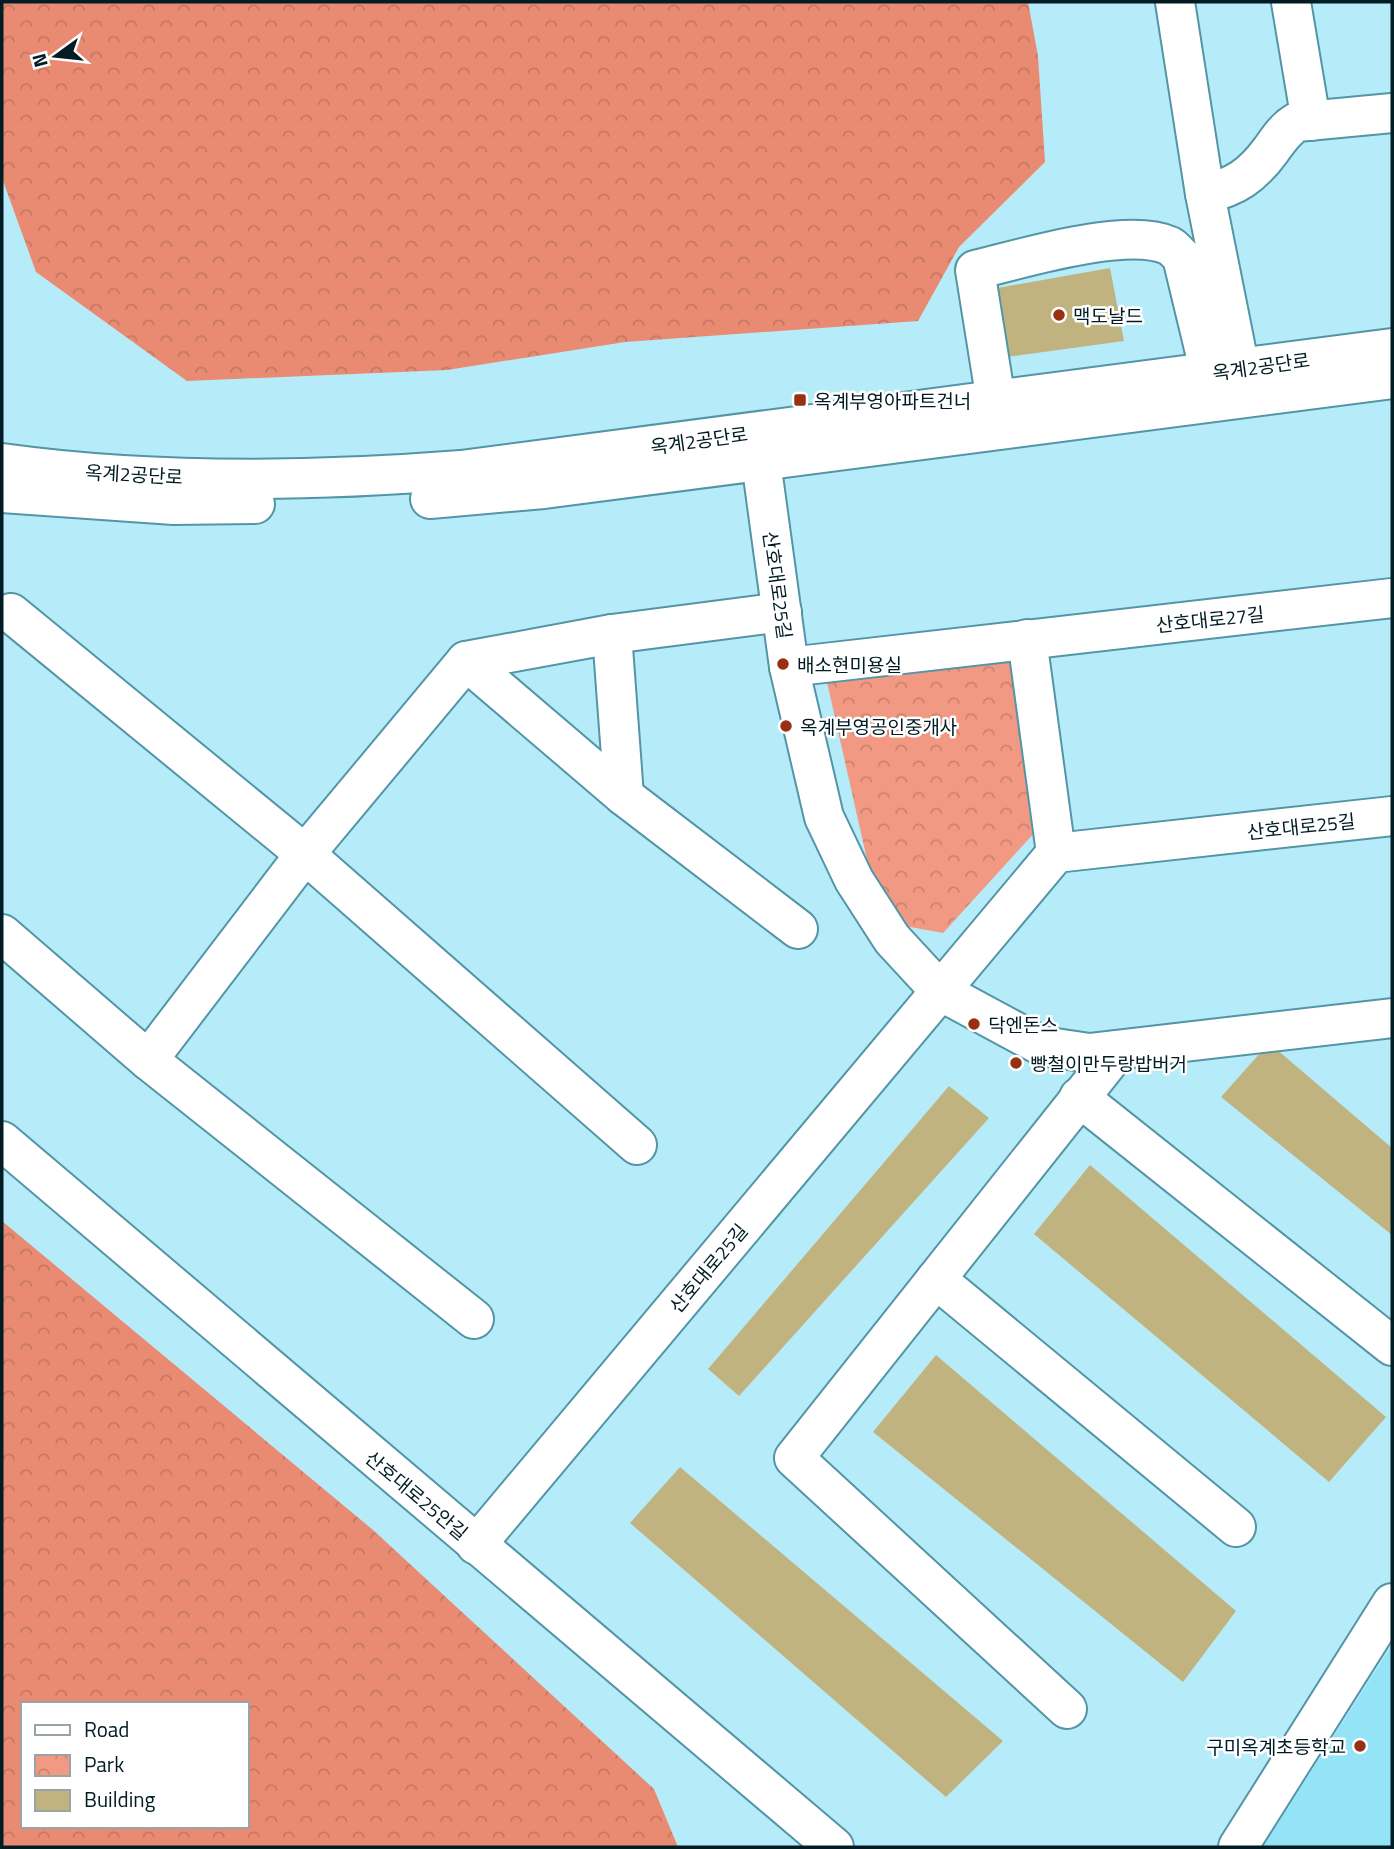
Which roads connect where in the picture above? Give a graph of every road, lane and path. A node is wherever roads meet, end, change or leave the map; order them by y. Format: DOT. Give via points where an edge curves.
graph roads {
  1 [pos="1175,2"];
  2 [pos="1291,2"];
  3 [pos="1392,113"];
  4 [pos="1311,121"];
  5 [pos="1205,194"];
  6 [pos="1392,348"];
  7 [pos="1225,371"];
  8 [pos="1392,379"];
  9 [pos="996,401"];
  10 [pos="760,446"];
  11 [pos="2,463"];
  12 [pos="2,493"];
  13 [pos="1392,598"];
  14 [pos="782,612"];
  15 [pos="11,613"];
  16 [pos="612,634"];
  17 [pos="1027,639"];
  18 [pos="466,661"];
  19 [pos="789,667"];
  20 [pos="624,796"];
  21 [pos="1392,816"];
  22 [pos="1056,853"];
  23 [pos="305,854"];
  24 [pos="798,929"];
  25 [pos="2,934"];
  26 [pos="940,991"];
  27 [pos="1392,1018"];
  28 [pos="1118,1050"];
  29 [pos="148,1060"];
  30 [pos="1079,1097"];
  31 [pos="2,1141"];
  32 [pos="637,1145"];
  33 [pos="936,1279"];
  34 [pos="474,1319"];
  35 [pos="1392,1346"];
  36 [pos="1236,1527"];
  37 [pos="476,1545"];
  38 [pos="1392,1603"];
  39 [pos="1067,1709"];
  40 [pos="834,1847"];
  41 [pos="1238,1847"];
  1 -- 5 [label="street"];
  2 -- 4 [label="street"];
  3 -- 4 [label="street"];
  4 -- 5 [label="street" via="1287,128 1244,181"];
  5 -- 7 [label="street"];
  6 -- 7 [label="street, 옥계2공단로"];
  7 -- 9 [label="street, 옥계2공단로"];
  7 -- 9 [label="street" via="1182,257 1170,246 1149,242 1093,243 975,270"];
  8 -- 10 [label="street, 옥계2공단로"];
  9 -- 10 [label="street, 옥계2공단로"];
  10 -- 11 [label="street, 옥계2공단로" via="369,477 240,480"];
  10 -- 12 [label="street, 옥계2공단로" via="544,489 390,502 174,505"];
  10 -- 14 [label="street, 산호대로25길"];
  13 -- 17 [label="street, 산호대로27길"];
  14 -- 16 [label="street"];
  14 -- 19 [label="street, 산호대로25길"];
  15 -- 23 [label="street"];
  16 -- 18 [label="street"];
  16 -- 20 [label="street"];
  17 -- 19 [label="street, 산호대로27길"];
  17 -- 22 [label="street"];
  18 -- 20 [label="street"];
  18 -- 23 [label="street"];
  19 -- 26 [label="street, 산호대로25길" via="824,817 854,880 892,939"];
  20 -- 24 [label="street"];
  21 -- 22 [label="street, 산호대로25길"];
  22 -- 26 [label="street, 산호대로25길"];
  23 -- 29 [label="street"];
  23 -- 32 [label="street"];
  25 -- 29 [label="street"];
  26 -- 28 [label="street, 산호대로25길" via="1042,1046 1089,1053"];
  26 -- 37 [label="street, 산호대로25길"];
  27 -- 28 [label="street, 산호대로25길"];
  28 -- 30 [label="street"];
  29 -- 34 [label="street"];
  30 -- 33 [label="street"];
  30 -- 35 [label="street"];
  31 -- 37 [label="street, 산호대로25안길"];
  33 -- 36 [label="street"];
  33 -- 39 [label="street" via="794,1458"];
  37 -- 40 [label="street, 산호대로25안길"];
  38 -- 41 [label="street"];
}
